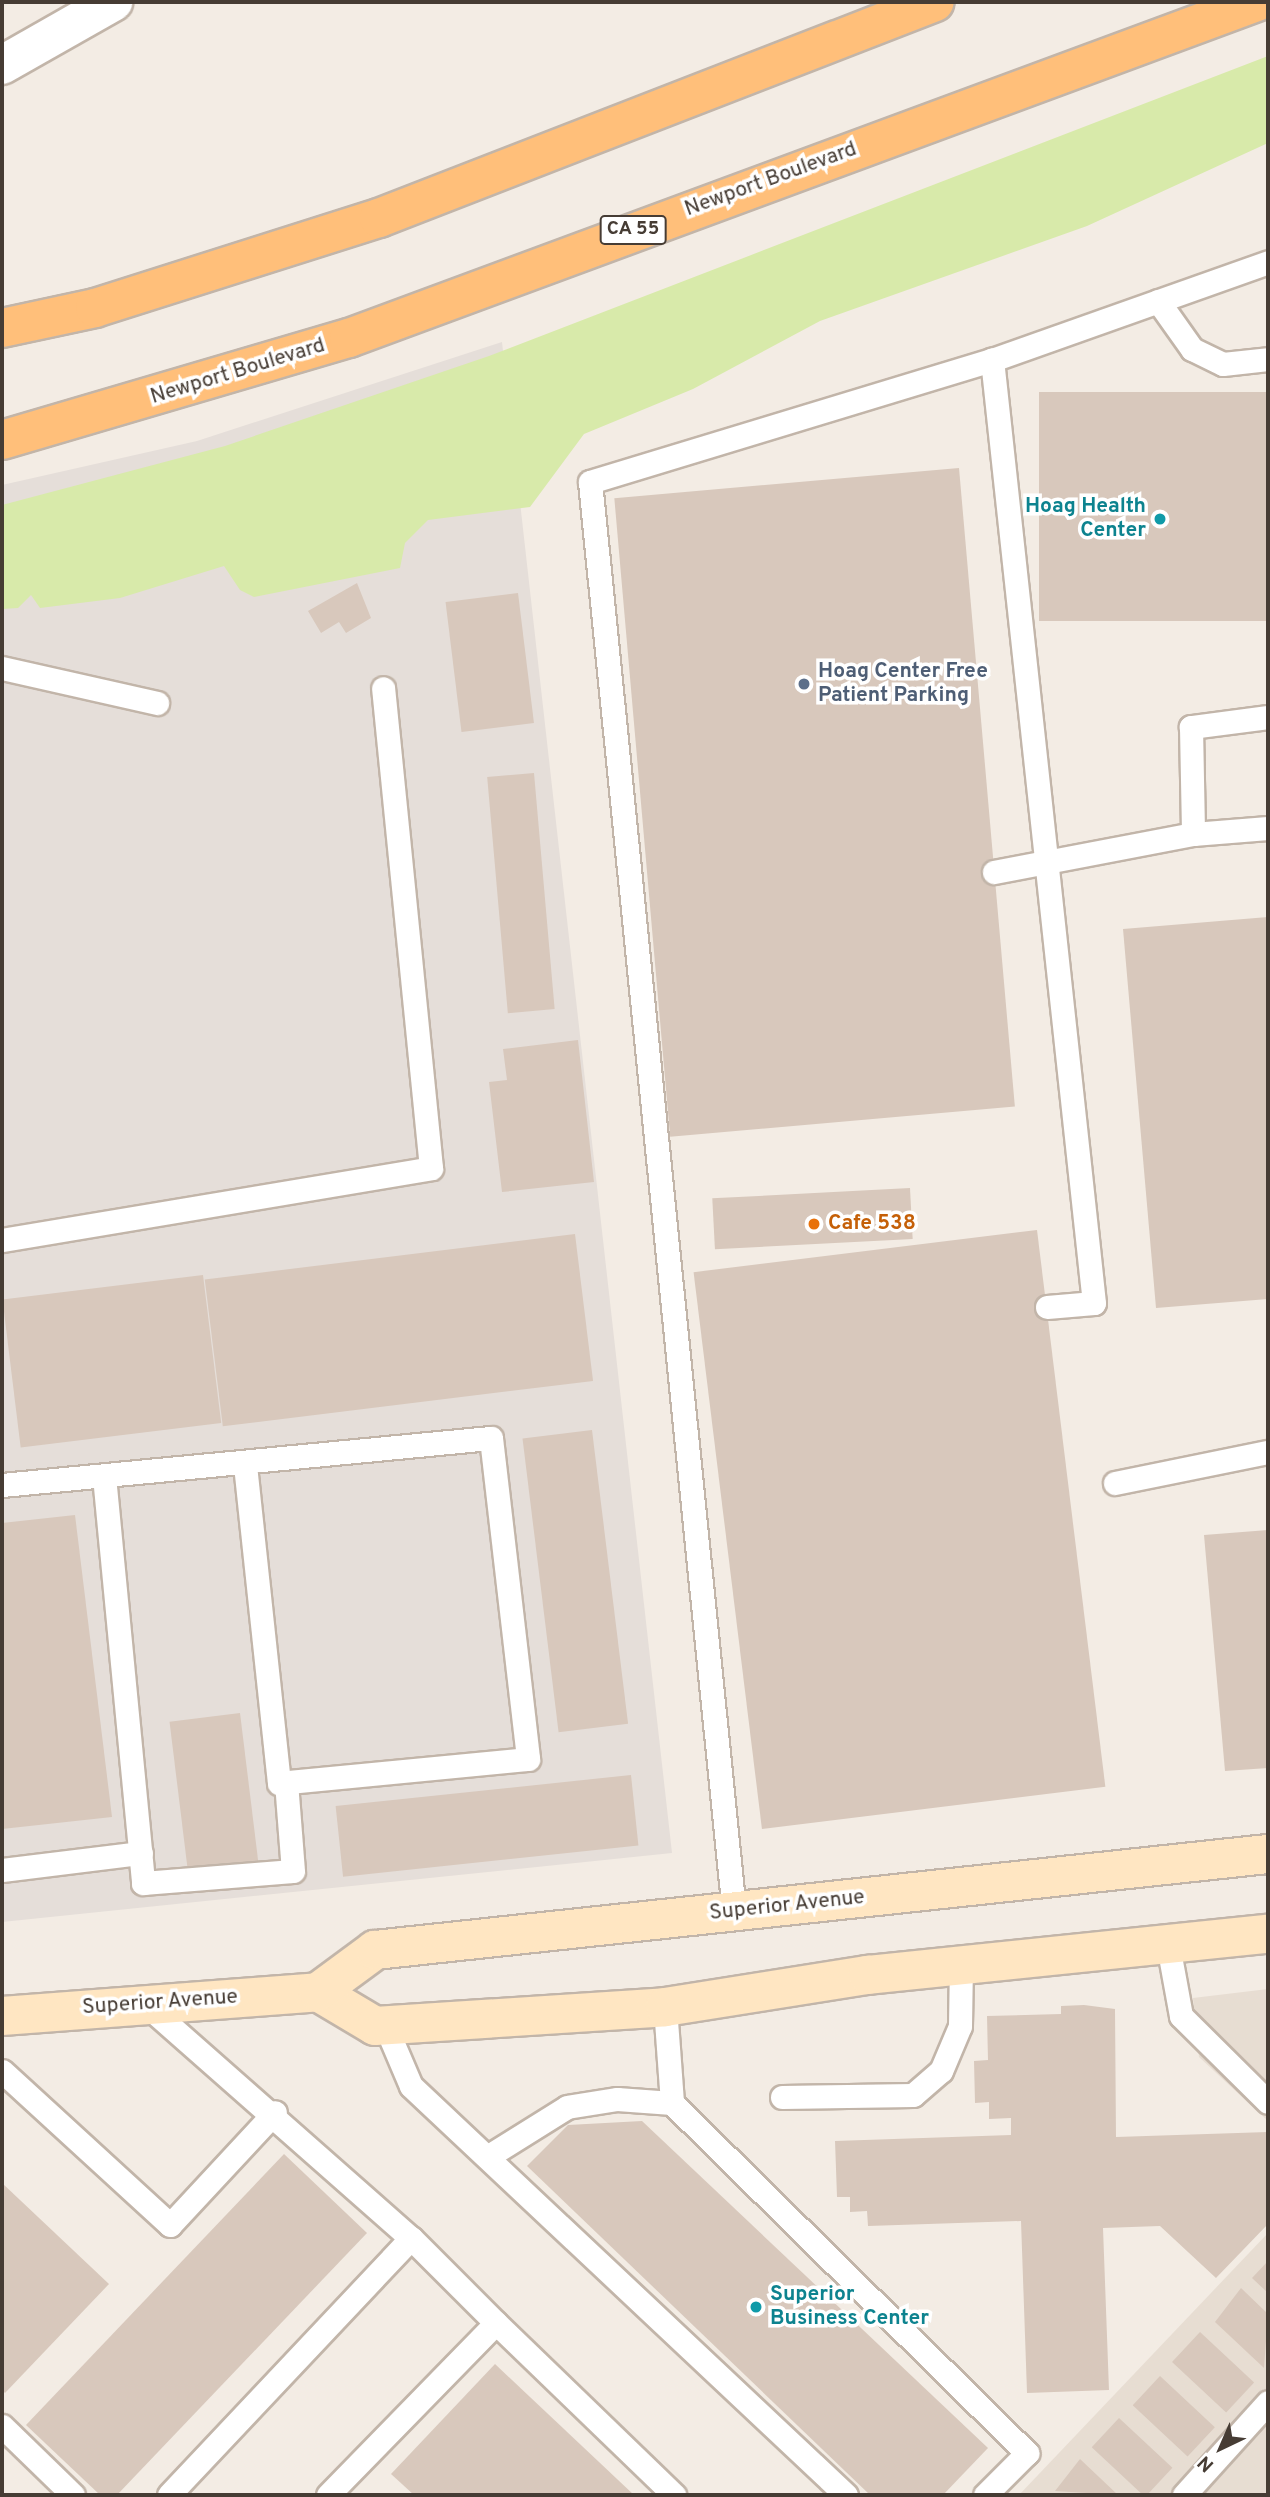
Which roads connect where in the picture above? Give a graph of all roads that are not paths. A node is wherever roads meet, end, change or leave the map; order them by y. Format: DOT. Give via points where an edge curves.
graph roads {
  1 [pos="113,2"];
  2 [pos="935,2"];
  3 [pos="1257,2"];
  4 [pos="2,65"];
  5 [pos="1268,262"];
  6 [pos="1158,301"];
  7 [pos="2,328"];
  8 [pos="1268,359"];
  9 [pos="992,360"];
  10 [pos="2,440"];
  11 [pos="2,668"];
  12 [pos="383,688"];
  13 [pos="157,703"];
  14 [pos="1268,717"];
  15 [pos="1268,828"];
  16 [pos="1193,834"];
  17 [pos="1047,865"];
  18 [pos="994,872"];
  19 [pos="2,1240"];
  20 [pos="1047,1307"];
  21 [pos="1268,1452"];
  22 [pos="245,1463"];
  23 [pos="104,1476"];
  24 [pos="1115,1483"];
  25 [pos="2,1485"];
  26 [pos="286,1783"];
  27 [pos="141,1853"];
  28 [pos="1268,1854"];
  29 [pos="2,1870"];
  30 [pos="734,1912"];
  31 [pos="1268,1934"];
  32 [pos="1168,1945"];
  33 [pos="961,1965"];
  34 [pos="318,1992"];
  35 [pos="144,2003"];
  36 [pos="664,2007"];
  37 [pos="2,2016"];
  38 [pos="385,2025"];
  39 [pos="2,2071"];
  40 [pos="782,2098"];
  41 [pos="1268,2102"];
  42 [pos="672,2104"];
  43 [pos="275,2112"];
  44 [pos="487,2157"];
  45 [pos="411,2238"];
  46 [pos="496,2323"];
  47 [pos="1265,2411"];
  48 [pos="2,2426"];
  49 [pos="73,2495"];
  50 [pos="169,2495"];
  51 [pos="328,2495"];
  52 [pos="674,2495"];
  53 [pos="846,2495"];
  54 [pos="985,2495"];
  55 [pos="1184,2495"];
  1 -- 4 [label="street"];
  2 -- 7 [label="highway" via="379,218 95,308"];
  3 -- 10 [label="highway, Newport Boulevard / CA 55" via="349,338"];
  5 -- 6 [label="lane"];
  6 -- 8 [label="lane" via="1192,349 1223,364"];
  6 -- 9 [label="lane"];
  9 -- 17 [label="lane"];
  9 -- 30 [label="lane" via="590,482"];
  11 -- 13 [label="lane"];
  12 -- 19 [label="lane" via="431,1168"];
  14 -- 16 [label="lane" via="1191,727"];
  15 -- 16 [label="lane"];
  16 -- 17 [label="lane"];
  17 -- 18 [label="lane"];
  17 -- 20 [label="lane" via="1094,1303"];
  21 -- 24 [label="lane"];
  22 -- 23 [label="lane"];
  22 -- 26 [label="lane" via="279,1783"];
  22 -- 26 [label="lane" via="491,1438 528,1759"];
  23 -- 25 [label="lane"];
  23 -- 27 [label="lane"];
  26 -- 27 [label="lane" via="293,1871 143,1883"];
  27 -- 29 [label="lane"];
  28 -- 30 [label="main road, Superior Avenue"];
  30 -- 34 [label="main road, Superior Avenue" via="375,1950"];
  31 -- 32 [label="main road"];
  32 -- 33 [label="main road"];
  32 -- 41 [label="lane" via="1181,2016"];
  33 -- 36 [label="main road"];
  33 -- 40 [label="lane" via="960,2026 941,2071 913,2095"];
  34 -- 35 [label="main road, Superior Avenue"];
  34 -- 38 [label="main road" via="375,2026"];
  35 -- 37 [label="main road, Superior Avenue"];
  35 -- 43 [label="lane"];
  36 -- 38 [label="main road"];
  36 -- 42 [label="lane"];
  38 -- 44 [label="lane" via="411,2086"];
  39 -- 43 [label="lane" via="170,2225"];
  42 -- 44 [label="lane" via="617,2099 567,2107"];
  42 -- 54 [label="lane" via="1027,2453"];
  43 -- 45 [label="lane"];
  44 -- 53 [label="lane"];
  45 -- 46 [label="lane"];
  45 -- 50 [label="lane"];
  46 -- 51 [label="lane"];
  46 -- 52 [label="lane"];
  47 -- 55 [label="lane"];
  48 -- 49 [label="lane"];
}
